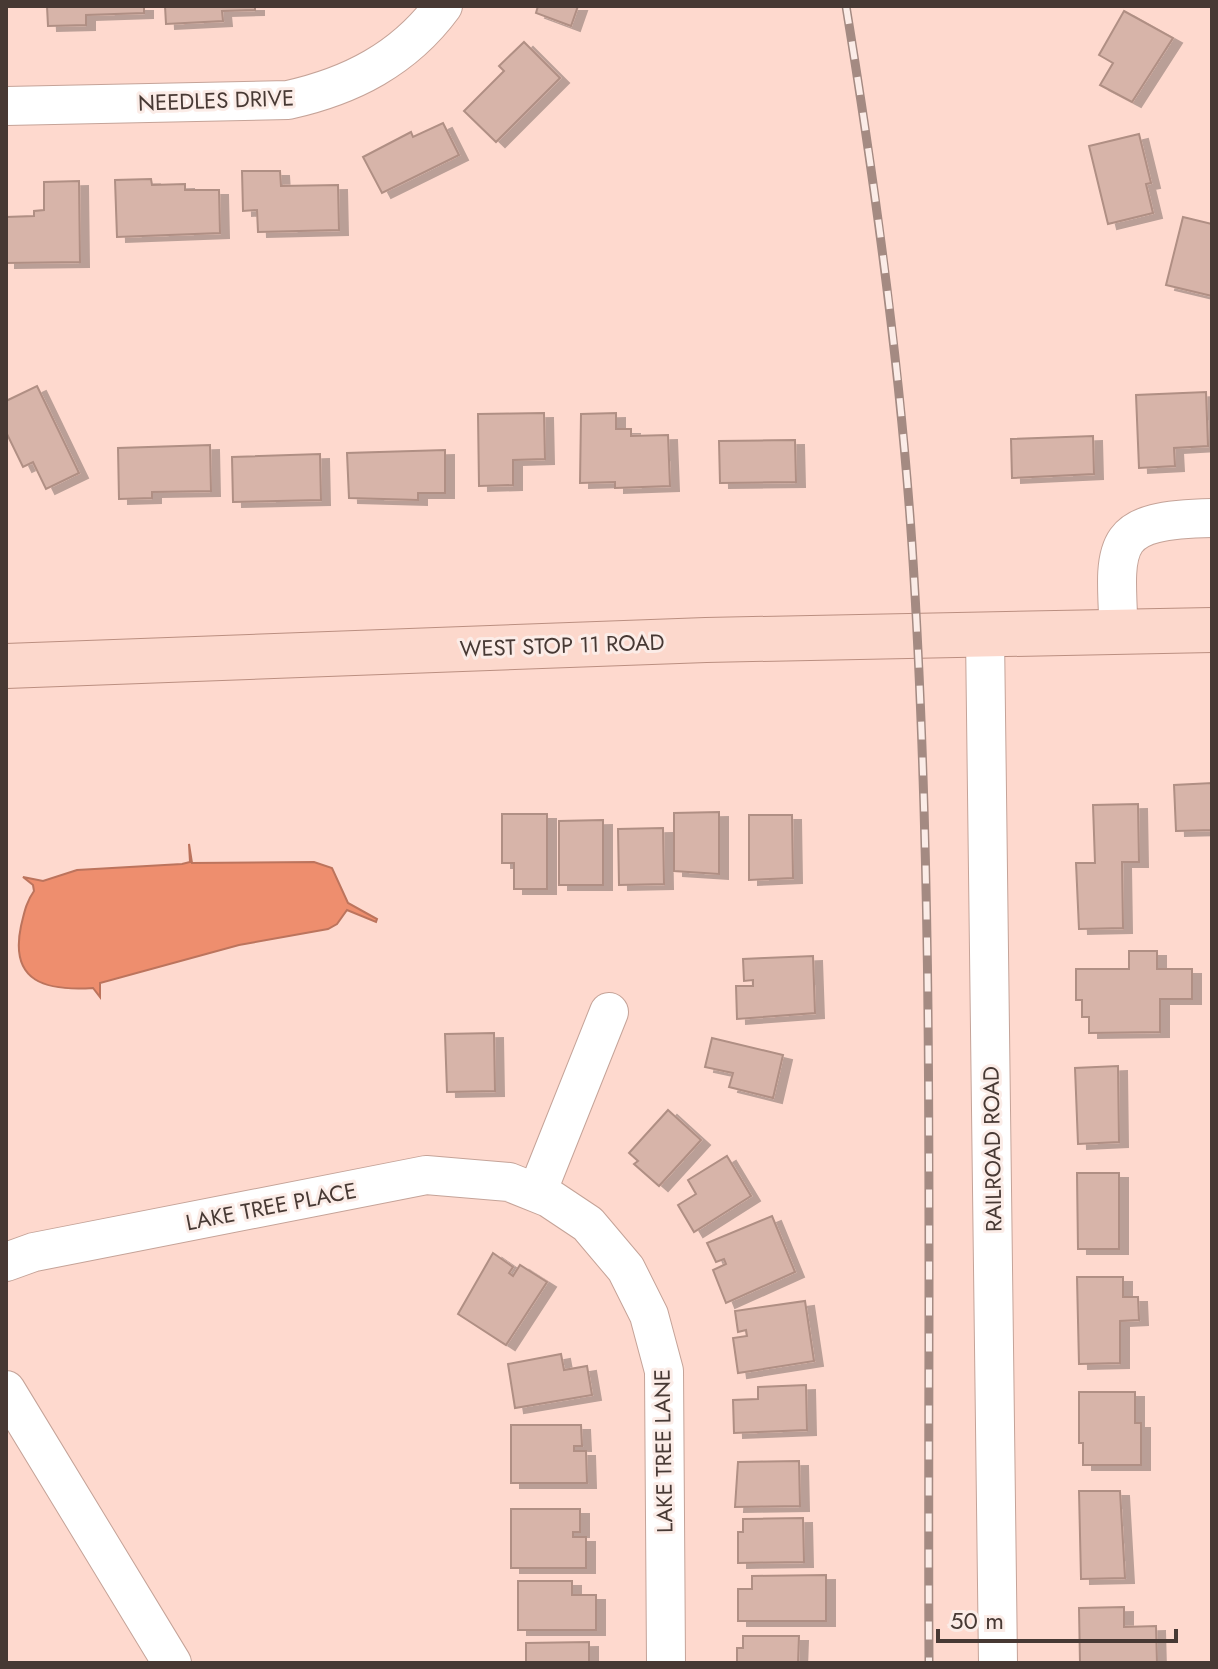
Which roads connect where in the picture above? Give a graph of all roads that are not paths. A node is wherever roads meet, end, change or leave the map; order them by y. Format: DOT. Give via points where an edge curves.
graph roads {
  1 [pos="443,6"];
  2 [pos="6,106"];
  3 [pos="1212,518"];
  4 [pos="1212,630"];
  5 [pos="1119,633"];
  6 [pos="985,635"];
  7 [pos="6,666"];
  8 [pos="609,1012"];
  9 [pos="538,1190"];
  10 [pos="6,1262"];
  11 [pos="6,1390"];
  12 [pos="172,1663"];
  13 [pos="666,1663"];
  14 [pos="998,1663"];
  1 -- 2 [label="street, NEEDLES DRIVE" via="385,63 320,93 288,100"];
  3 -- 5 [label="street" via="1148,523 1125,542 1116,568"];
  4 -- 5 [label="main road, WEST STOP 11 ROAD"];
  5 -- 6 [label="main road, WEST STOP 11 ROAD"];
  6 -- 7 [label="main road, WEST STOP 11 ROAD"];
  6 -- 14 [label="street, RAILROAD ROAD"];
  8 -- 9 [label="street"];
  9 -- 10 [label="street, LAKE TREE PLACE" via="509,1182 426,1175 34,1252"];
  9 -- 13 [label="street, LAKE TREE LANE" via="588,1224 626,1269 649,1315 664,1371"];
  11 -- 12 [label="street"];
}
